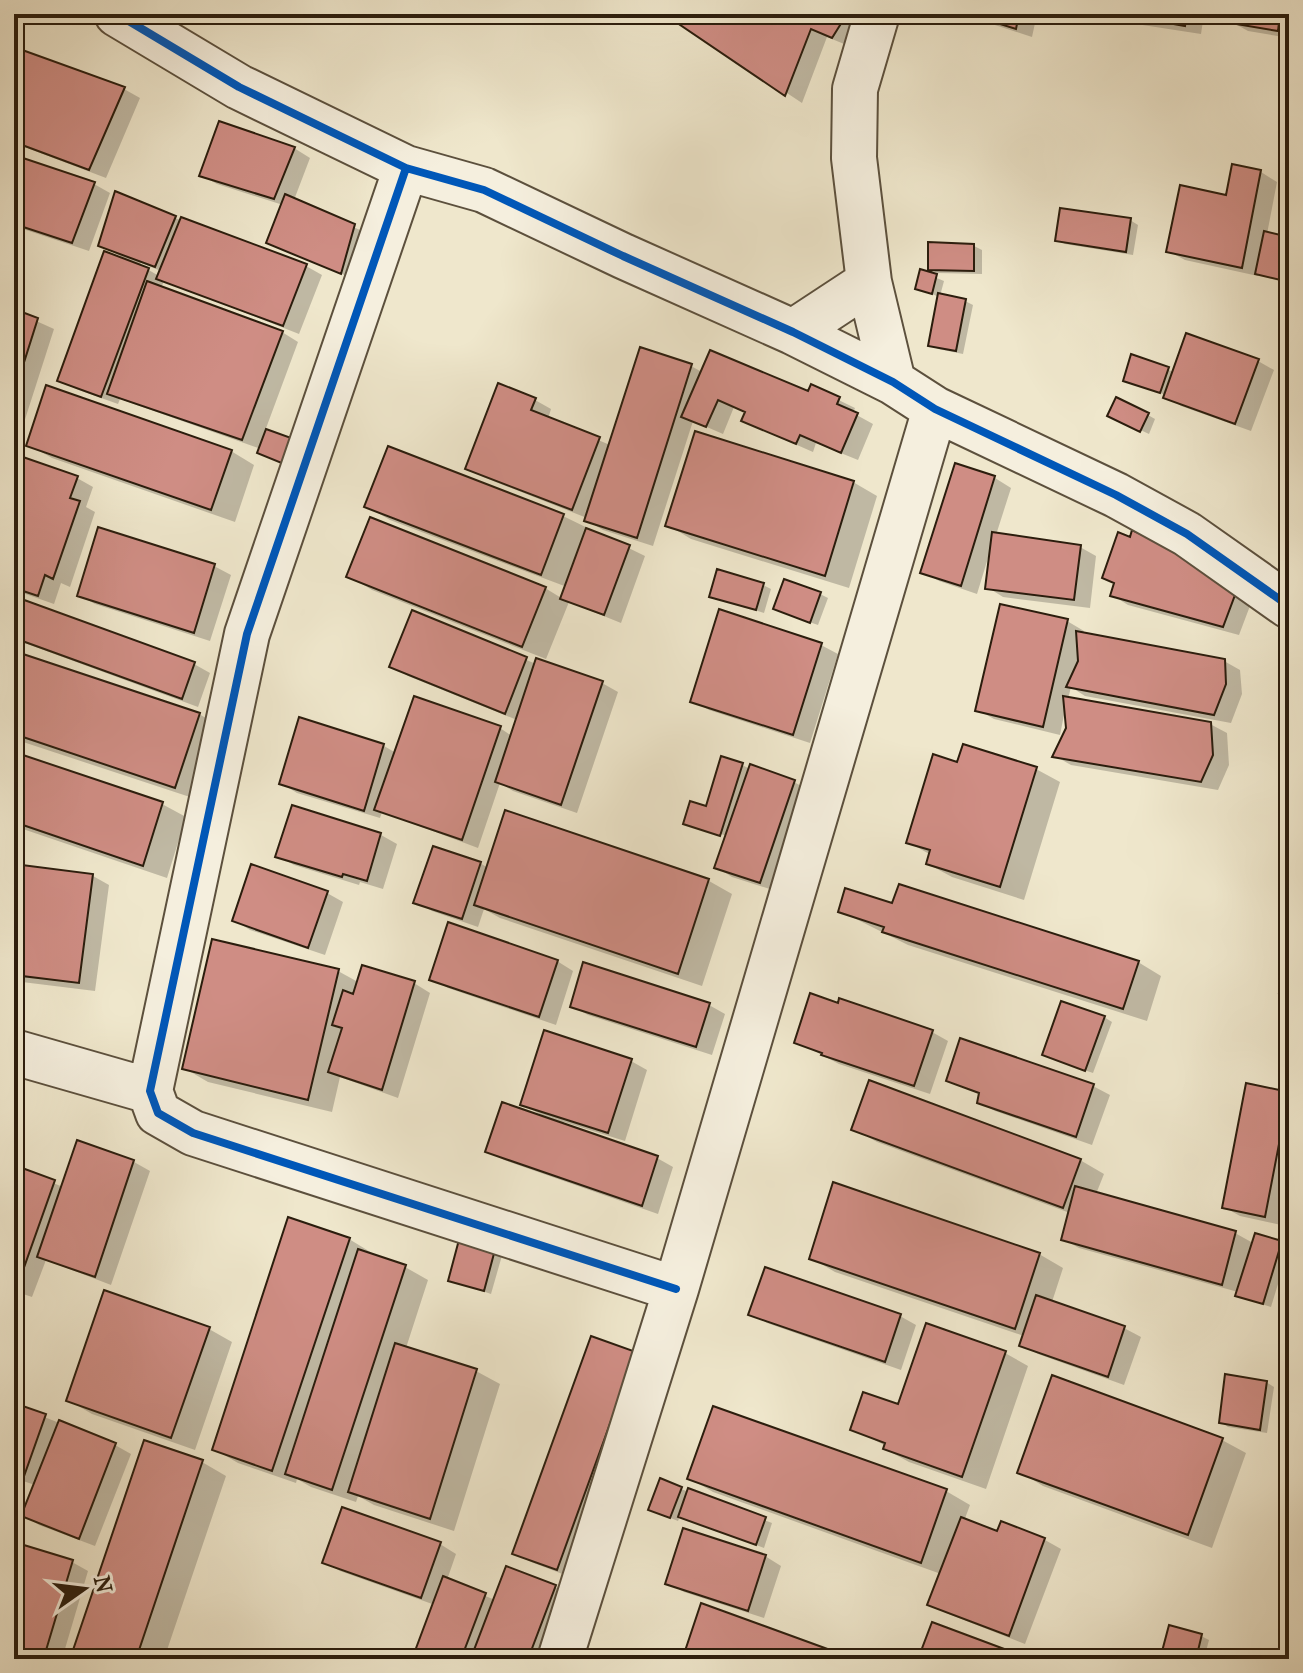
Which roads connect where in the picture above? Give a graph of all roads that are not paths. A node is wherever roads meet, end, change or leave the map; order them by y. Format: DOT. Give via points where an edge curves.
graph roads {
  1 [pos="117,14"];
  2 [pos="877,14"];
  3 [pos="406,168"];
  4 [pos="869,282"];
  5 [pos="793,332"];
  6 [pos="893,382"];
  7 [pos="935,409"];
  8 [pos="1289,606"];
  9 [pos="14,1052"];
  10 [pos="150,1091"];
  11 [pos="676,1289"];
  12 [pos="560,1659"];
  1 -- 3 [label="street" via="239,87"];
  2 -- 4 [label="street" via="855,89 854,158"];
  3 -- 5 [label="street" via="484,190"];
  3 -- 10 [label="street" via="247,634"];
  4 -- 5 [label="street"];
  4 -- 6 [label="street"];
  5 -- 6 [label="street"];
  6 -- 7 [label="street"];
  7 -- 8 [label="street" via="1187,534"];
  7 -- 11 [label="street"];
  9 -- 10 [label="street"];
  10 -- 11 [label="street" via="158,1113 193,1133"];
  11 -- 12 [label="street"];
}
